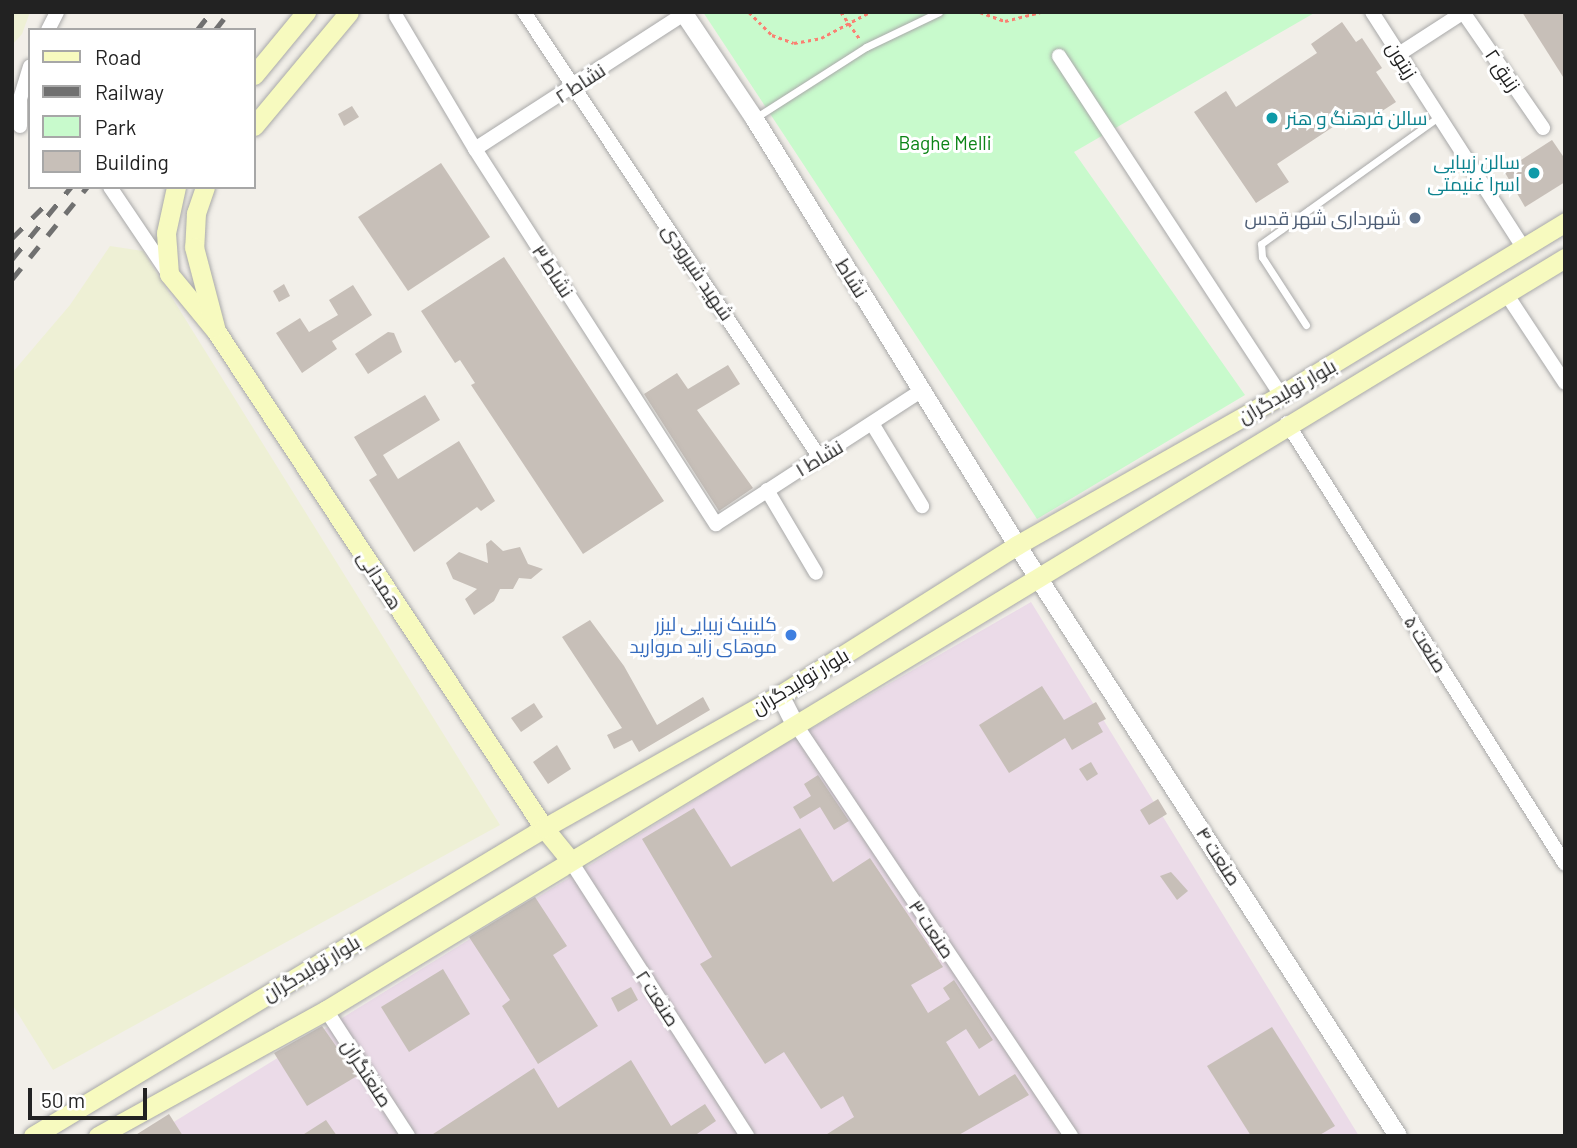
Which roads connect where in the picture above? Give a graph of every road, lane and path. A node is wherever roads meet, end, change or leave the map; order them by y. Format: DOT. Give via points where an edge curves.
graph roads {
  1 [pos="57,12"];
  2 [pos="306,12"];
  3 [pos="524,12"];
  4 [pos="750,12"];
  5 [pos="841,12"];
  6 [pos="870,12"];
  7 [pos="939,12"];
  8 [pos="980,12"];
  9 [pos="1040,12"];
  10 [pos="1372,12"];
  11 [pos="1463,12"];
  12 [pos="346,13"];
  13 [pos="683,13"];
  14 [pos="396,16"];
  15 [pos="850,26"];
  16 [pos="49,28"];
  17 [pos="866,47"];
  18 [pos="1399,54"];
  19 [pos="1059,56"];
  20 [pos="28,72"];
  21 [pos="256,73"];
  22 [pos="575,87"];
  23 [pos="754,118"];
  24 [pos="1437,118"];
  25 [pos="256,124"];
  26 [pos="21,127"];
  27 [pos="1543,128"];
  28 [pos="475,149"];
  29 [pos="111,189"];
  30 [pos="176,189"];
  31 [pos="204,189"];
  32 [pos="1565,222"];
  33 [pos="1524,248"];
  34 [pos="1565,258"];
  35 [pos="169,274"];
  36 [pos="1507,295"];
  37 [pos="1306,326"];
  38 [pos="216,331"];
  39 [pos="1565,383"];
  40 [pos="921,391"];
  41 [pos="1281,395"];
  42 [pos="1287,423"];
  43 [pos="873,425"];
  44 [pos="820,458"];
  45 [pos="767,490"];
  46 [pos="922,506"];
  47 [pos="716,524"];
  48 [pos="1017,545"];
  49 [pos="816,573"];
  50 [pos="1039,576"];
  51 [pos="780,695"];
  52 [pos="794,722"];
  53 [pos="544,828"];
  54 [pos="570,860"];
  55 [pos="1565,864"];
  56 [pos="326,1010"];
  57 [pos="33,1136"];
  58 [pos="98,1136"];
  59 [pos="408,1136"];
  60 [pos="747,1136"];
  61 [pos="1071,1136"];
  62 [pos="1398,1136"];
  1 -- 16 [label="street"];
  2 -- 21 [label="main road"];
  3 -- 22 [label="street, شهید شیرودی"];
  4 -- 15 [label="path" via="772,35 794,43"];
  5 -- 15 [label="path"];
  6 -- 15 [label="path"];
  7 -- 17 [label="lane"];
  8 -- 9 [label="path" via="1005,22"];
  10 -- 18 [label="street, زیتون"];
  11 -- 18 [label="street"];
  11 -- 27 [label="street, زنبق ۲"];
  12 -- 25 [label="main road"];
  13 -- 22 [label="street, نشاط ۲"];
  13 -- 23 [label="street, نشاط"];
  14 -- 28 [label="street, نشاط ۳"];
  15 -- 17 [label="path"];
  17 -- 23 [label="lane"];
  18 -- 24 [label="street, زیتون"];
  19 -- 41 [label="street"];
  20 -- 26 [label="street" via="20,99"];
  22 -- 28 [label="street, نشاط ۲"];
  22 -- 44 [label="street, شهید شیرودی"];
  23 -- 40 [label="street, نشاط"];
  24 -- 33 [label="street, زیتون"];
  24 -- 37 [label="lane" via="1261,244 1262,257"];
  28 -- 47 [label="street, نشاط ۳"];
  29 -- 35 [label="street"];
  30 -- 35 [label="main road" via="166,233"];
  31 -- 38 [label="main road" via="196,213 194,247"];
  32 -- 33 [label="main road, بلوار تولیدگران"];
  33 -- 41 [label="main road, بلوار تولیدگران"];
  34 -- 36 [label="main road, بلوار تولیدگران"];
  35 -- 38 [label="main road"];
  36 -- 39 [label="street"];
  36 -- 42 [label="main road, بلوار تولیدگران"];
  38 -- 53 [label="main road, همدانی"];
  40 -- 43 [label="street, نشاط ۱"];
  40 -- 48 [label="street, نشاط"];
  41 -- 48 [label="main road, بلوار تولیدگران"];
  42 -- 50 [label="main road, بلوار تولیدگران"];
  42 -- 55 [label="street, صنعت ۵"];
  43 -- 44 [label="street, نشاط ۱"];
  43 -- 46 [label="street"];
  44 -- 45 [label="street, نشاط ۱"];
  45 -- 47 [label="street, نشاط ۱"];
  45 -- 49 [label="street"];
  48 -- 50 [label="street, صنعت ۴"];
  48 -- 51 [label="main road, بلوار تولیدگران"];
  50 -- 52 [label="main road, بلوار تولیدگران"];
  50 -- 62 [label="street, صنعت ۴"];
  51 -- 52 [label="street"];
  51 -- 53 [label="main road, بلوار تولیدگران"];
  52 -- 54 [label="main road, بلوار تولیدگران"];
  52 -- 61 [label="street, صنعت ۳"];
  53 -- 54 [label="main road, همدانی"];
  53 -- 57 [label="main road, بلوار تولیدگران"];
  54 -- 56 [label="main road, بلوار تولیدگران"];
  54 -- 60 [label="street, صنعت ۲"];
  56 -- 58 [label="main road, بلوار تولیدگران"];
  56 -- 59 [label="street, صنعتگران"];
}
